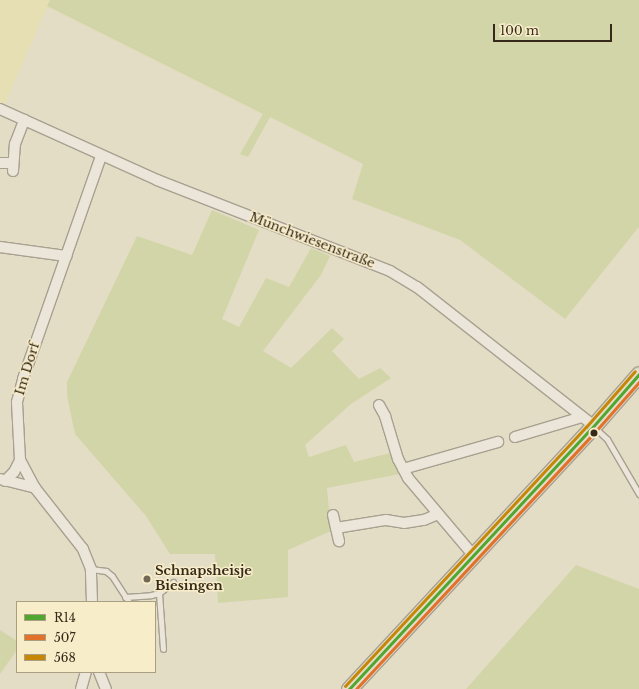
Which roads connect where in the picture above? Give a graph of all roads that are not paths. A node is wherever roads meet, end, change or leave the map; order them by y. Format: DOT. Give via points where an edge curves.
graph roads {
  1 [pos="0,109"];
  2 [pos="24,120"];
  3 [pos="101,156"];
  4 [pos="0,163"];
  5 [pos="0,247"];
  6 [pos="66,256"];
  7 [pos="639,374"];
  8 [pos="379,405"];
  9 [pos="588,421"];
  10 [pos="515,437"];
  11 [pos="498,442"];
  12 [pos="20,460"];
  13 [pos="403,470"];
  14 [pos="2,480"];
  15 [pos="35,488"];
  16 [pos="639,494"];
  17 [pos="438,514"];
  18 [pos="333,515"];
  19 [pos="336,528"];
  20 [pos="338,541"];
  21 [pos="473,556"];
  22 [pos="91,569"];
  23 [pos="173,582"];
  24 [pos="159,593"];
  25 [pos="125,597"];
  26 [pos="92,601"];
  27 [pos="127,601"];
  28 [pos="156,627"];
  29 [pos="162,629"];
  30 [pos="163,648"];
  31 [pos="86,673"];
  32 [pos="99,673"];
  33 [pos="81,689"];
  34 [pos="106,689"];
  35 [pos="349,689"];
  1 -- 2 [label="street, Münchwiesenstraße"];
  2 -- 3 [label="street, Münchwiesenstraße"];
  2 -- 4 [label="street" via="15,144 13,167"];
  3 -- 6 [label="street, Im Dorf"];
  3 -- 9 [label="street, Münchwiesenstraße" via="390,271 417,287"];
  5 -- 6 [label="street"];
  6 -- 12 [label="street, Im Dorf" via="19,390 17,416"];
  7 -- 9 [label="main road"];
  8 -- 13 [label="street"];
  9 -- 10 [label="street"];
  9 -- 16 [label="lane" via="607,439"];
  9 -- 21 [label="main road"];
  11 -- 13 [label="street"];
  12 -- 14 [label="street" via="14,472"];
  12 -- 15 [label="street, Im Dorf"];
  13 -- 17 [label="street"];
  14 -- 15 [label="street"];
  15 -- 22 [label="street, Im Dorf" via="77,539"];
  17 -- 19 [label="street" via="424,520 386,520"];
  17 -- 21 [label="street"];
  18 -- 19 [label="street"];
  19 -- 20 [label="street"];
  21 -- 35 [label="main road"];
  22 -- 25 [label="lane" via="106,571"];
  22 -- 26 [label="street, Im Dorf"];
  23 -- 24 [label="lane"];
  24 -- 25 [label="lane"];
  24 -- 29 [label="lane"];
  25 -- 27 [label="lane"];
  28 -- 29 [label="lane"];
  29 -- 30 [label="lane"];
  31 -- 33 [label="street"];
  32 -- 34 [label="street"];
}
